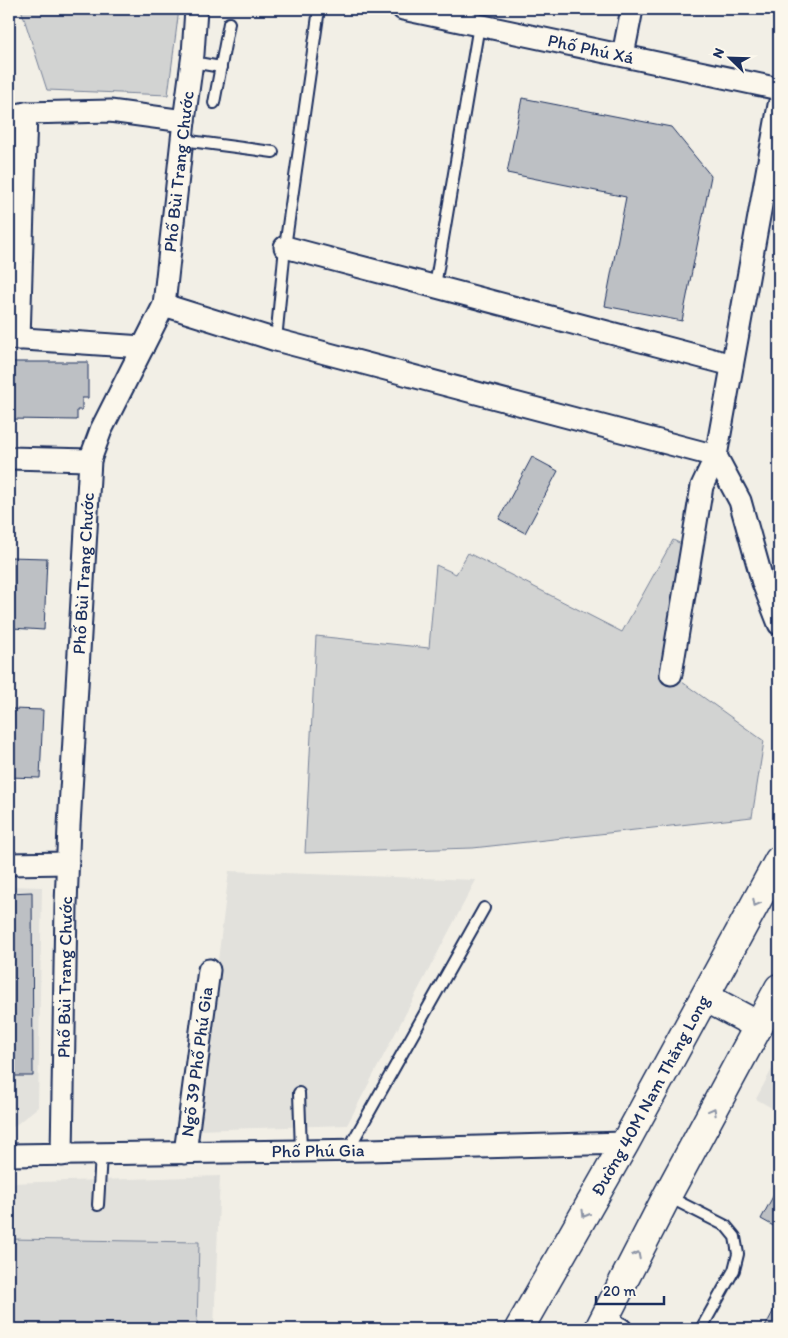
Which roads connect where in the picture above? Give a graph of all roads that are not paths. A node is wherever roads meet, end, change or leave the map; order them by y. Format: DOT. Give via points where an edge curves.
graph roads {
  1 [pos="196,9"];
  2 [pos="319,9"];
  3 [pos="403,9"];
  4 [pos="632,9"];
  5 [pos="479,17"];
  6 [pos="229,23"];
  7 [pos="623,55"];
  8 [pos="192,62"];
  9 [pos="221,67"];
  10 [pos="779,89"];
  11 [pos="214,103"];
  12 [pos="779,105"];
  13 [pos="17,115"];
  14 [pos="183,131"];
  15 [pos="273,152"];
  16 [pos="285,247"];
  17 [pos="435,286"];
  18 [pos="164,305"];
  19 [pos="14,338"];
  20 [pos="276,340"];
  21 [pos="143,346"];
  22 [pos="732,364"];
  23 [pos="716,456"];
  24 [pos="9,458"];
  25 [pos="90,460"];
  26 [pos="779,624"];
  27 [pos="671,674"];
  28 [pos="779,860"];
  29 [pos="68,862"];
  30 [pos="9,864"];
  31 [pos="484,908"];
  32 [pos="209,970"];
  33 [pos="779,988"];
  34 [pos="705,997"];
  35 [pos="759,1026"];
  36 [pos="299,1093"];
  37 [pos="625,1143"];
  38 [pos="301,1151"];
  39 [pos="348,1151"];
  40 [pos="184,1153"];
  41 [pos="100,1154"];
  42 [pos="9,1155"];
  43 [pos="62,1155"];
  44 [pos="666,1196"];
  45 [pos="98,1205"];
  46 [pos="608,1326"];
  47 [pos="519,1329"];
  48 [pos="701,1329"];
  1 -- 8 [label="street, Phố Bùi Trang Chước"];
  2 -- 16 [label="lane"];
  3 -- 5 [label="street, Phố Phú Xá"];
  4 -- 7 [label="street"];
  5 -- 7 [label="street, Phố Phú Xá"];
  5 -- 17 [label="lane"];
  6 -- 9 [label="lane"];
  7 -- 10 [label="street, Phố Phú Xá"];
  8 -- 9 [label="lane"];
  8 -- 14 [label="street, Phố Bùi Trang Chước"];
  9 -- 11 [label="lane"];
  12 -- 22 [label="street"];
  13 -- 14 [label="street" via="110,111"];
  13 -- 19 [label="street"];
  14 -- 15 [label="lane"];
  14 -- 18 [label="street, Phố Bùi Trang Chước"];
  16 -- 17 [label="street"];
  16 -- 20 [label="lane"];
  17 -- 22 [label="street"];
  18 -- 20 [label="street"];
  18 -- 21 [label="street, Phố Bùi Trang Chước"];
  19 -- 21 [label="street"];
  20 -- 23 [label="street"];
  21 -- 25 [label="street, Phố Bùi Trang Chước" via="101,430"];
  22 -- 23 [label="street"];
  23 -- 26 [label="street" via="740,501"];
  23 -- 27 [label="street" via="702,486"];
  24 -- 25 [label="street"];
  25 -- 29 [label="street, Phố Bùi Trang Chước"];
  28 -- 34 [label="street, Đường 40M Nam Thăng Long, one-way"];
  29 -- 30 [label="street"];
  29 -- 43 [label="street, Phố Bùi Trang Chước"];
  31 -- 39 [label="lane"];
  32 -- 40 [label="street, Ngõ 39 Phố Phú Gia"];
  33 -- 35 [label="street"];
  34 -- 35 [label="street"];
  34 -- 37 [label="street, Đường 40M Nam Thăng Long"];
  44 -- 35 [label="street, one-way"];
  36 -- 38 [label="lane"];
  37 -- 39 [label="street, Phố Phú Gia"];
  37 -- 47 [label="street, Đường 40M Nam Thăng Long, one-way"];
  38 -- 39 [label="street, Phố Phú Gia"];
  38 -- 40 [label="street, Phố Phú Gia"];
  40 -- 41 [label="street, Phố Phú Gia"];
  41 -- 43 [label="street, Phố Phú Gia"];
  41 -- 45 [label="lane"];
  42 -- 43 [label="street, Phố Phú Gia"];
  46 -- 44 [label="street, one-way"];
  44 -- 48 [label="lane" via="726,1226 735,1237 738,1254 734,1270"];
}
